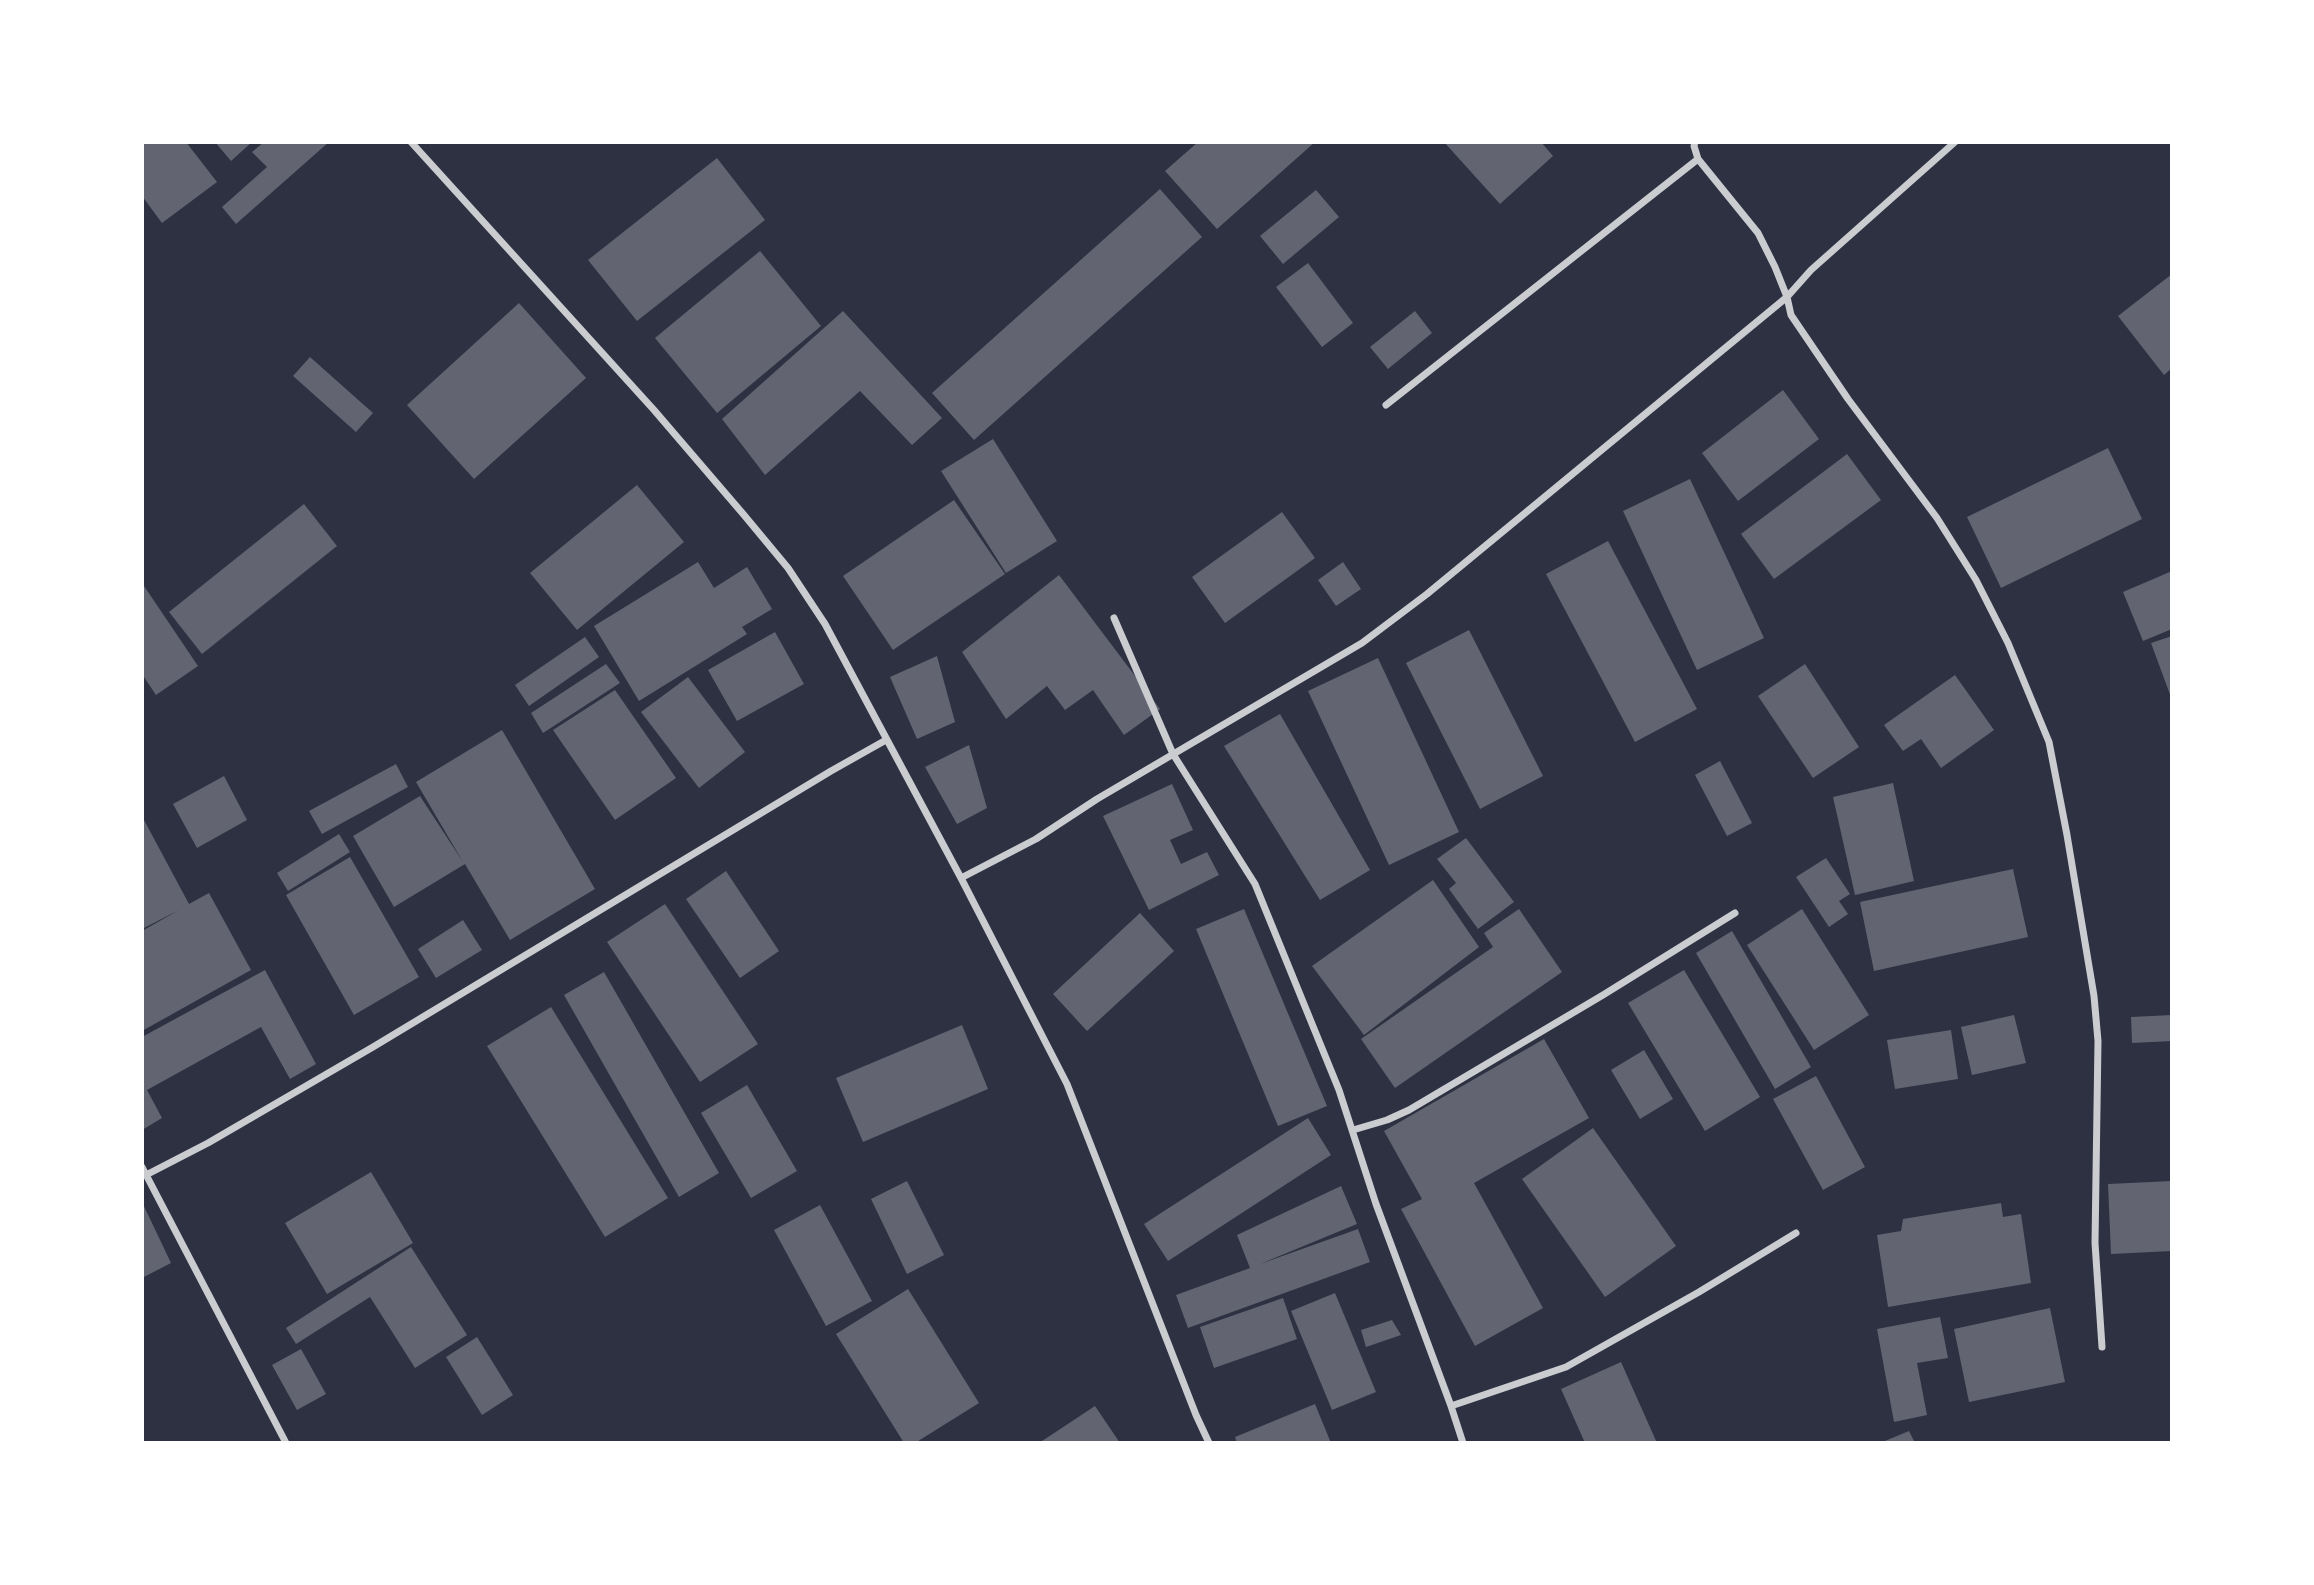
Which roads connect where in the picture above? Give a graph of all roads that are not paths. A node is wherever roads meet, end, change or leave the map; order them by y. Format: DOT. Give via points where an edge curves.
graph roads {
  1 [pos="411,142"];
  2 [pos="1695,142"];
  3 [pos="1955,142"];
  4 [pos="1698,159"];
  5 [pos="1787,297"];
  6 [pos="1386,405"];
  7 [pos="1114,618"];
  8 [pos="886,740"];
  9 [pos="1173,754"];
  10 [pos="961,878"];
  11 [pos="1735,912"];
  12 [pos="1353,1130"];
  13 [pos="142,1167"];
  14 [pos="146,1175"];
  15 [pos="1796,1233"];
  16 [pos="2102,1347"];
  17 [pos="1451,1406"];
  18 [pos="286,1443"];
  19 [pos="1209,1443"];
  20 [pos="1463,1443"];
  1 -- 8 [label="street" via="654,410 788,568 825,624"];
  2 -- 4 [label="street"];
  3 -- 5 [label="street" via="1811,270"];
  4 -- 5 [label="street" via="1758,233"];
  4 -- 6 [label="street"];
  5 -- 9 [label="street" via="1373,635"];
  5 -- 16 [label="street" via="1791,315 1937,518 1976,580 2049,742 2098,1041 2095,1243"];
  7 -- 9 [label="street"];
  8 -- 10 [label="street"];
  8 -- 14 [label="street" via="385,1041"];
  9 -- 10 [label="street" via="1036,839"];
  9 -- 12 [label="street" via="1255,884"];
  10 -- 19 [label="street" via="1067,1084"];
  11 -- 12 [label="street" via="1409,1110"];
  12 -- 17 [label="street"];
  13 -- 14 [label="street"];
  14 -- 18 [label="street"];
  15 -- 17 [label="street" via="1566,1367"];
  17 -- 20 [label="street"];
}
